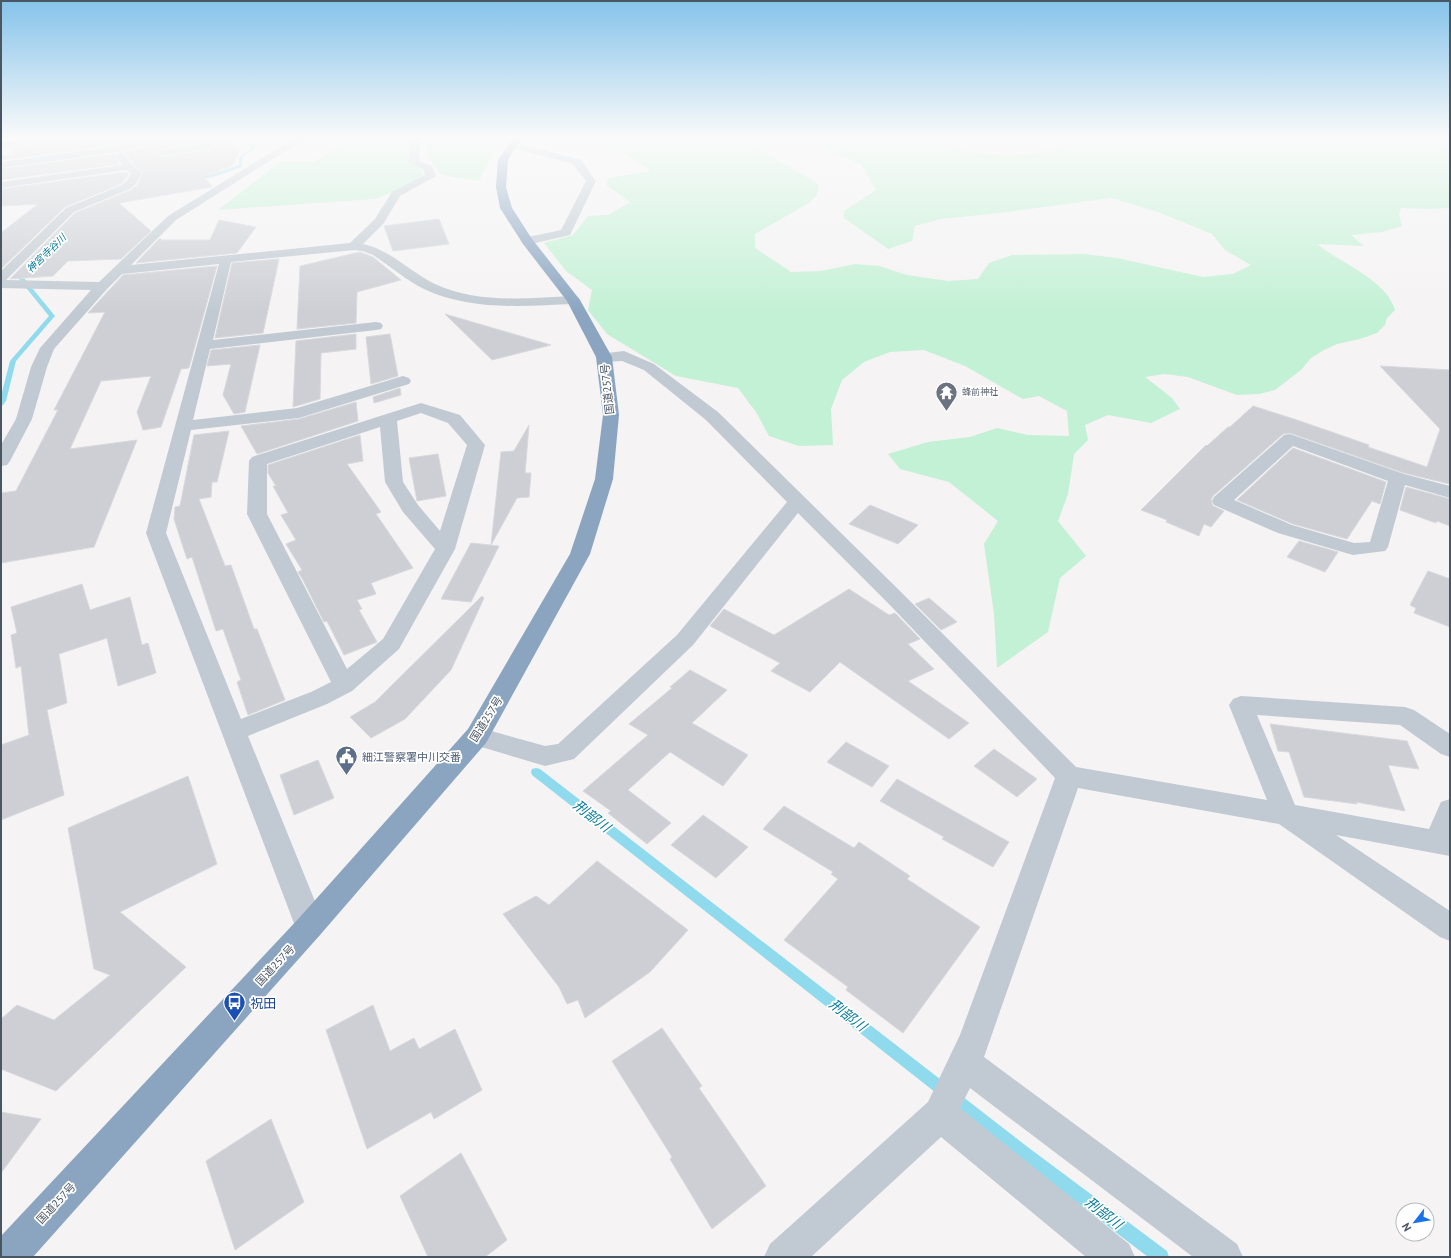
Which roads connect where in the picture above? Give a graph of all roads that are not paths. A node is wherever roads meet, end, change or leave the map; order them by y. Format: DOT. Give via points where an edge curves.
graph roads {
  1 [pos="107,195"];
  2 [pos="209,195"];
  3 [pos="396,195"];
  4 [pos="503,195"];
  5 [pos="584,195"];
  6 [pos="527,241"];
  7 [pos="354,246"];
  8 [pos="226,259"];
  9 [pos="119,270"];
  10 [pos="5,282"];
  11 [pos="102,286"];
  12 [pos="573,300"];
  13 [pos="376,326"];
  14 [pos="204,345"];
  15 [pos="604,357"];
  16 [pos="403,381"];
  17 [pos="388,419"];
  18 [pos="185,426"];
  19 [pos="1,461"];
  20 [pos="1398,478"];
  21 [pos="1450,492"];
  22 [pos="798,501"];
  23 [pos="445,549"];
  24 [pos="344,685"];
  25 [pos="234,732"];
  26 [pos="478,736"];
  27 [pos="1450,747"];
  28 [pos="1069,776"];
  29 [pos="1450,810"];
  30 [pos="1286,815"];
  31 [pos="1444,843"];
  32 [pos="310,926"];
  33 [pos="1450,928"];
  34 [pos="950,1092"];
  35 [pos="7,1257"];
  36 [pos="783,1257"];
  37 [pos="1116,1257"];
  38 [pos="1224,1257"];
  1 -- 10 [label="street" via="70,210 29,252"];
  2 -- 9 [label="street" via="172,218"];
  3 -- 7 [label="street" via="380,220"];
  4 -- 6 [label="highway, 国道257号" via="506,208"];
  5 -- 6 [label="street" via="566,232"];
  6 -- 12 [label="highway, 国道257号"];
  7 -- 8 [label="street"];
  7 -- 12 [label="street" via="368,249 431,287 449,294 503,302"];
  8 -- 9 [label="street"];
  8 -- 14 [label="street"];
  9 -- 11 [label="street"];
  10 -- 11 [label="street"];
  11 -- 19 [label="street" via="47,348 24,419"];
  12 -- 15 [label="highway, 国道257号"];
  13 -- 14 [label="street"];
  14 -- 18 [label="street"];
  15 -- 22 [label="street" via="624,356 649,368 712,416"];
  15 -- 26 [label="highway, 国道257号" via="611,414 604,479 580,554"];
  16 -- 18 [label="street" via="298,413"];
  17 -- 23 [label="street" via="394,482 410,508"];
  17 -- 23 [label="street" via="421,408 454,419 476,445"];
  17 -- 24 [label="street" via="258,461 257,514"];
  18 -- 25 [label="street" via="156,533"];
  20 -- 20 [label="street" via="1290,439 1221,501 1285,529 1353,549 1378,547"];
  20 -- 21 [label="street"];
  22 -- 26 [label="street" via="685,640 565,752 545,756"];
  22 -- 28 [label="street"];
  23 -- 24 [label="street" via="392,644"];
  24 -- 25 [label="street" via="319,698"];
  25 -- 32 [label="street"];
  26 -- 32 [label="highway, 国道257号"];
  27 -- 30 [label="street" via="1405,716 1241,705"];
  28 -- 30 [label="street"];
  28 -- 34 [label="street" via="976,1034"];
  29 -- 31 [label="street"];
  30 -- 31 [label="street"];
  30 -- 33 [label="street"];
  32 -- 35 [label="highway, 国道257号"];
  34 -- 36 [label="street"];
  34 -- 37 [label="street"];
  34 -- 38 [label="street"];
}
